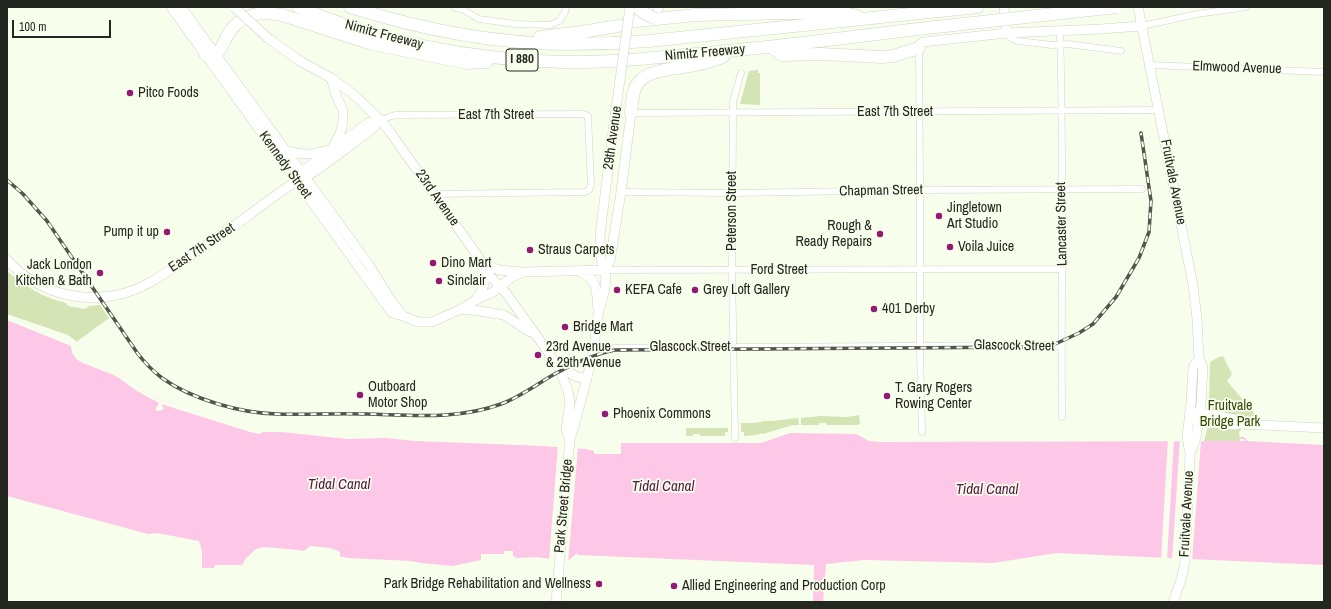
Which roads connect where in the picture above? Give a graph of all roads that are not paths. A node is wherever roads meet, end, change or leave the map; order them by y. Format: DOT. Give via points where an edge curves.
graph roads {
  1 [pos="171,7"];
  2 [pos="181,7"];
  3 [pos="234,7"];
  4 [pos="298,7"];
  5 [pos="350,7"];
  6 [pos="630,7"];
  7 [pos="638,7"];
  8 [pos="978,7"];
  9 [pos="1004,7"];
  10 [pos="1117,7"];
  11 [pos="1138,7"];
  12 [pos="1246,7"];
  13 [pos="455,8"];
  14 [pos="565,10"];
  15 [pos="658,12"];
  16 [pos="869,18"];
  17 [pos="623,24"];
  18 [pos="1141,26"];
  19 [pos="1060,30"];
  20 [pos="1007,33"];
  21 [pos="503,40"];
  22 [pos="1061,45"];
  23 [pos="772,47"];
  24 [pos="919,48"];
  25 [pos="752,49"];
  26 [pos="1121,51"];
  27 [pos="210,55"];
  28 [pos="522,60"];
  29 [pos="1149,65"];
  30 [pos="1324,72"];
  31 [pos="741,73"];
  32 [pos="331,78"];
  33 [pos="1158,110"];
  34 [pos="1061,111"];
  35 [pos="920,112"];
  36 [pos="631,113"];
  37 [pos="733,113"];
  38 [pos="380,120"];
  39 [pos="285,150"];
  40 [pos="332,150"];
  41 [pos="301,177"];
  42 [pos="1142,189"];
  43 [pos="920,190"];
  44 [pos="1062,190"];
  45 [pos="621,192"];
  46 [pos="732,193"];
  47 [pos="433,194"];
  48 [pos="7,260"];
  49 [pos="482,262"];
  50 [pos="920,269"];
  51 [pos="1063,269"];
  52 [pos="604,270"];
  53 [pos="732,270"];
  54 [pos="578,271"];
  55 [pos="524,272"];
  56 [pos="500,287"];
  57 [pos="476,300"];
  58 [pos="461,309"];
  59 [pos="598,315"];
  60 [pos="536,336"];
  61 [pos="920,347"];
  62 [pos="1061,347"];
  63 [pos="594,348"];
  64 [pos="734,349"];
  65 [pos="551,356"];
  66 [pos="1199,359"];
  67 [pos="587,379"];
  68 [pos="1200,412"];
  69 [pos="1190,415"];
  70 [pos="1062,416"];
  71 [pos="1198,422"];
  72 [pos="1240,424"];
  73 [pos="1324,428"];
  74 [pos="922,429"];
  75 [pos="1192,437"];
  76 [pos="570,438"];
  77 [pos="735,438"];
  78 [pos="556,602"];
  79 [pos="1173,602"];
  1 -- 27 [label="main road, Kennedy Street"];
  2 -- 27 [label="main road, Kennedy Street"];
  3 -- 32 [label="main road, 23rd Avenue, bridge" via="269,39 300,61"];
  4 -- 28 [label="highway, Nimitz Freeway / I 880" via="340,23 398,40 478,55"];
  5 -- 21 [label="highway, Nimitz Freeway / I 880" via="412,25"];
  6 -- 17 [label="main road, 29th Avenue, bridge"];
  7 -- 15 [label="highway, bridge" via="644,13"];
  8 -- 16 [label="highway, Nimitz Freeway / I 880"];
  9 -- 20 [label="main road"];
  10 -- 23 [label="highway, Nimitz Freeway / I 880, bridge"];
  11 -- 18 [label="main road, Fruitvale Avenue"];
  12 -- 18 [label="street"];
  13 -- 14 [label="street" via="462,9 479,20 550,25 560,21"];
  15 -- 16 [label="highway" via="695,15 839,12"];
  15 -- 17 [label="highway"];
  16 -- 21 [label="highway, Nimitz Freeway / I 880" via="608,44"];
  17 -- 21 [label="highway" via="582,32"];
  17 -- 52 [label="main road, 29th Avenue, bridge" via="600,235"];
  18 -- 19 [label="main road"];
  18 -- 29 [label="main road, Fruitvale Avenue"];
  19 -- 20 [label="main road"];
  19 -- 22 [label="street, Lancaster Street"];
  20 -- 22 [label="street" via="1018,40 1052,46"];
  20 -- 24 [label="main road" via="923,42"];
  22 -- 26 [label="street"];
  22 -- 34 [label="street, Lancaster Street"];
  23 -- 24 [label="highway" via="781,55 882,57"];
  23 -- 25 [label="highway, Nimitz Freeway / I 880"];
  24 -- 35 [label="street"];
  25 -- 28 [label="highway, Nimitz Freeway / I 880" via="609,62"];
  25 -- 36 [label="highway" via="645,77 638,83 634,93"];
  27 -- 28 [label="highway" via="221,49 231,29 238,22 249,15 270,13 372,44 466,63"];
  27 -- 39 [label="main road, Kennedy Street"];
  27 -- 41 [label="main road, Kennedy Street"];
  29 -- 30 [label="street, Elmwood Avenue"];
  29 -- 33 [label="main road, Fruitvale Avenue"];
  31 -- 37 [label="street, Peterson Street" via="733,102"];
  32 -- 38 [label="main road, 23rd Avenue"];
  32 -- 40 [label="main road" via="343,110 341,131"];
  33 -- 34 [label="street, East 7th Street"];
  33 -- 66 [label="main road, Fruitvale Avenue" via="1193,285 1198,319"];
  34 -- 35 [label="street, East 7th Street"];
  34 -- 44 [label="street, Lancaster Street"];
  35 -- 37 [label="street, East 7th Street"];
  35 -- 43 [label="street"];
  36 -- 37 [label="street, East 7th Street"];
  36 -- 45 [label="main road, 29th Avenue"];
  37 -- 46 [label="street, Peterson Street"];
  38 -- 40 [label="main road, East 7th Street" via="368,123"];
  38 -- 41 [label="main road, East 7th Street" via="372,129"];
  38 -- 47 [label="main road, 23rd Avenue"];
  38 -- 47 [label="street, East 7th Street" via="395,115 588,116 591,185 589,190"];
  39 -- 40 [label="main road" via="308,155"];
  39 -- 41 [label="main road, Kennedy Street"];
  40 -- 41 [label="main road, East 7th Street"];
  41 -- 48 [label="main road, East 7th Street" via="236,225 160,275 134,290 118,295 99,298 78,297 49,290 20,274"];
  41 -- 58 [label="main road, Kennedy Street" via="369,265 403,316 418,322 432,322"];
  42 -- 44 [label="street, Chapman Street"];
  43 -- 44 [label="street, Chapman Street"];
  43 -- 46 [label="street, Chapman Street"];
  43 -- 50 [label="street"];
  44 -- 51 [label="street, Lancaster Street"];
  45 -- 46 [label="street, Chapman Street"];
  45 -- 52 [label="main road, 29th Avenue" via="610,261"];
  46 -- 53 [label="street, Peterson Street"];
  47 -- 49 [label="main road, 23rd Avenue"];
  49 -- 55 [label="main road" via="499,271"];
  49 -- 56 [label="main road, 23rd Avenue"];
  49 -- 57 [label="main road" via="485,282"];
  50 -- 51 [label="street, Ford Street"];
  50 -- 53 [label="street, Ford Street"];
  50 -- 61 [label="street"];
  51 -- 62 [label="street, Lancaster Street"];
  52 -- 53 [label="street, Ford Street"];
  52 -- 54 [label="main road, Ford Street"];
  52 -- 59 [label="main road, 29th Avenue" via="605,289"];
  53 -- 64 [label="street, Peterson Street"];
  54 -- 55 [label="main road, Ford Street"];
  54 -- 59 [label="main road" via="594,282"];
  55 -- 56 [label="main road, Ford Street" via="512,277"];
  56 -- 57 [label="main road, Kennedy Street"];
  56 -- 60 [label="main road, 23rd Avenue"];
  57 -- 58 [label="main road, Kennedy Street"];
  58 -- 60 [label="main road, Kennedy Street" via="504,315"];
  59 -- 63 [label="main road, 29th Avenue"];
  60 -- 65 [label="main road, 23rd Avenue"];
  61 -- 62 [label="street, Glascock Street"];
  61 -- 64 [label="street, Glascock Street"];
  61 -- 74 [label="street"];
  62 -- 70 [label="street, Lancaster Street"];
  63 -- 64 [label="street, Glascock Street" via="620,351"];
  63 -- 67 [label="main road, 29th Avenue"];
  64 -- 77 [label="street, Peterson Street"];
  65 -- 67 [label="main road" via="572,375"];
  65 -- 76 [label="main road, 23rd Avenue" via="568,391 570,402 566,430"];
  66 -- 68 [label="main road, Fruitvale Avenue" via="1203,367"];
  66 -- 69 [label="main road, Fruitvale Avenue" via="1193,367"];
  67 -- 76 [label="main road, 29th Avenue"];
  68 -- 69 [label="main road"];
  68 -- 71 [label="main road, Fruitvale Avenue"];
  68 -- 72 [label="main road" via="1233,419"];
  69 -- 71 [label="main road"];
  69 -- 75 [label="main road, Fruitvale Avenue"];
  71 -- 72 [label="main road"];
  71 -- 75 [label="main road, Fruitvale Avenue"];
  72 -- 73 [label="main road"];
  75 -- 79 [label="main road, Fruitvale Avenue" via="1183,573"];
  76 -- 78 [label="main road, Park Street Bridge"];
}
